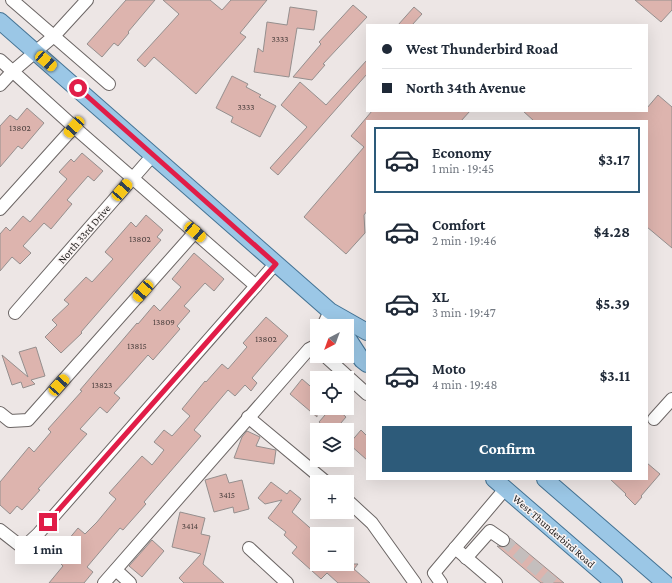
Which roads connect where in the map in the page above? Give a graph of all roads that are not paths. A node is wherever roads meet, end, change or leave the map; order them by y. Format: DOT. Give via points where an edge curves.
graph roads {
  1 [pos="12,0"];
  2 [pos="87,0"];
  3 [pos="0,21"];
  4 [pos="54,36"];
  5 [pos="36,52"];
  6 [pos="0,60"];
  7 [pos="13,72"];
  8 [pos="108,84"];
  9 [pos="0,85"];
  10 [pos="74,127"];
  11 [pos="153,155"];
  12 [pos="132,178"];
  13 [pos="0,209"];
  14 [pos="195,232"];
  15 [pos="276,264"];
  16 [pos="256,286"];
  17 [pos="330,311"];
  18 [pos="15,313"];
  19 [pos="327,319"];
  20 [pos="335,319"];
  21 [pos="366,331"];
  22 [pos="310,348"];
  23 [pos="354,348"];
  24 [pos="333,363"];
  25 [pos="366,363"];
  26 [pos="366,393"];
  27 [pos="672,399"];
  28 [pos="0,413"];
  29 [pos="248,417"];
  30 [pos="654,419"];
  31 [pos="318,475"];
  32 [pos="546,480"];
  33 [pos="500,484"];
  34 [pos="354,506"];
  35 [pos="0,530"];
  36 [pos="503,540"];
  37 [pos="249,548"];
  38 [pos="455,548"];
  39 [pos="466,558"];
  40 [pos="116,570"];
  41 [pos="434,573"];
  42 [pos="672,574"];
  43 [pos="104,583"];
  44 [pos="130,583"];
  45 [pos="287,583"];
  46 [pos="415,583"];
  47 [pos="441,583"];
  48 [pos="446,583"];
  49 [pos="496,583"];
  50 [pos="614,583"];
  51 [pos="664,583"];
  1 -- 4 [label="street"];
  2 -- 4 [label="street"];
  3 -- 5 [label="main road"];
  4 -- 5 [label="street"];
  4 -- 8 [label="street"];
  5 -- 7 [label="street"];
  5 -- 11 [label="main road"];
  6 -- 7 [label="street"];
  7 -- 9 [label="street"];
  7 -- 10 [label="street"];
  10 -- 12 [label="street"];
  10 -- 13 [label="street"];
  11 -- 12 [label="street, North 33rd Drive"];
  11 -- 15 [label="main road"];
  12 -- 14 [label="street"];
  12 -- 18 [label="street, North 33rd Drive"];
  14 -- 16 [label="street"];
  14 -- 28 [label="street" via="28,420 10,421"];
  15 -- 16 [label="street"];
  15 -- 17 [label="main road"];
  16 -- 35 [label="street" via="38,534 23,548"];
  17 -- 19 [label="street"];
  17 -- 20 [label="main road"];
  17 -- 21 [label="main road"];
  22 -- 29 [label="street"];
  23 -- 25 [label="main road"];
  24 -- 26 [label="street"];
  27 -- 30 [label="street"];
  29 -- 31 [label="street"];
  29 -- 40 [label="street"];
  32 -- 51 [label="main road"];
  33 -- 38 [label="street"];
  33 -- 50 [label="main road, West Thunderbird Road"];
  34 -- 46 [label="street" via="372,523"];
  36 -- 39 [label="street" via="490,531"];
  37 -- 45 [label="street"];
  38 -- 39 [label="street"];
  38 -- 41 [label="street"];
  39 -- 49 [label="street"];
  40 -- 43 [label="street"];
  40 -- 44 [label="street"];
  41 -- 47 [label="street"];
  41 -- 48 [label="street"];
  42 -- 51 [label="main road"];
}
